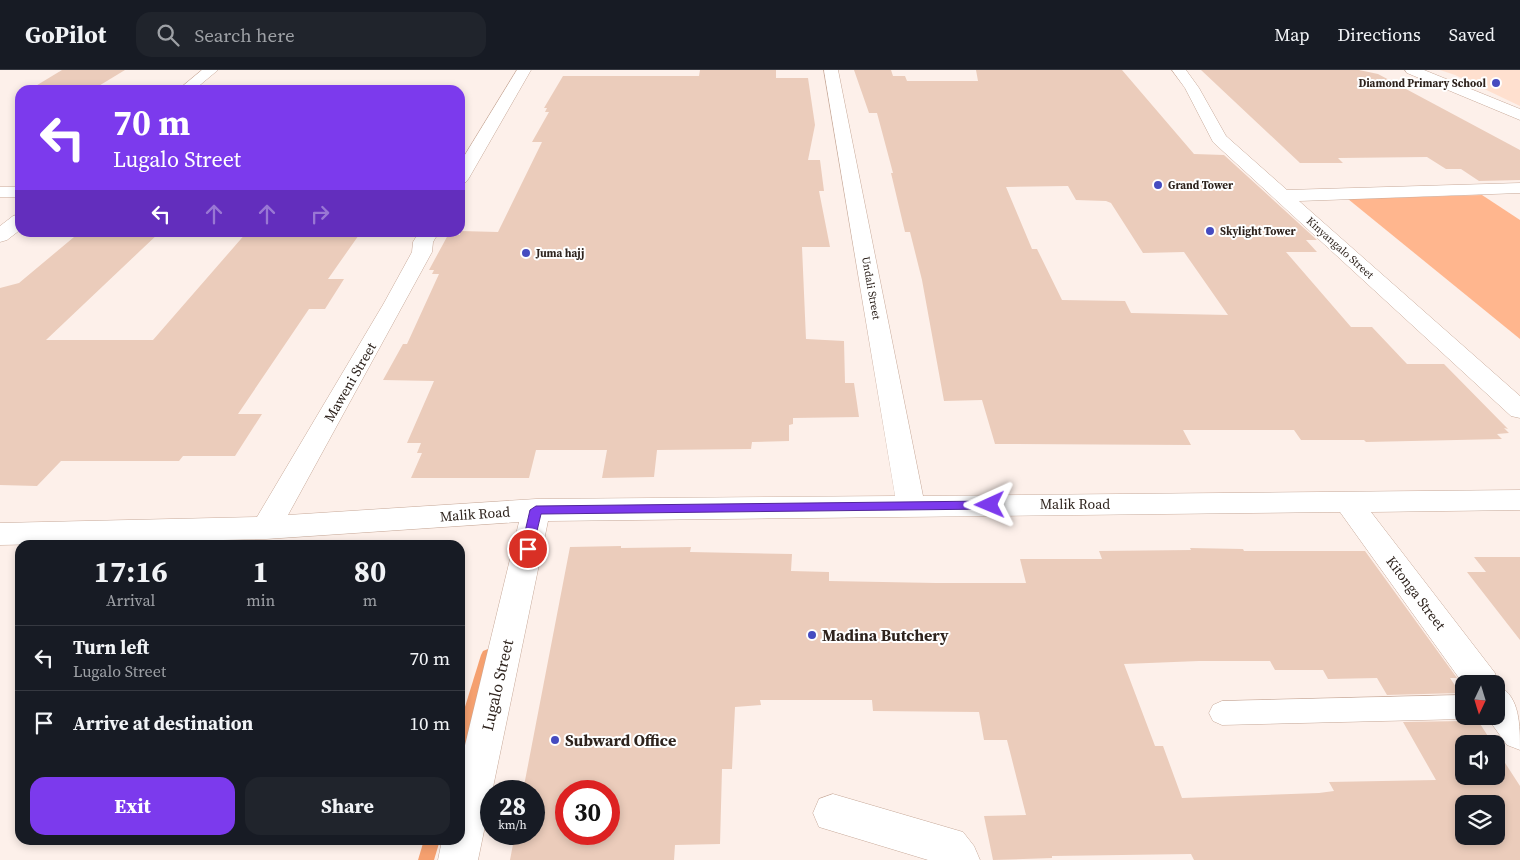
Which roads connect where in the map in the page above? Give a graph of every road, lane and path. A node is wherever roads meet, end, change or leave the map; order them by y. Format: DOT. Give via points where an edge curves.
graph roads {
  1 [pos="211,70"];
  2 [pos="524,70"];
  3 [pos="831,70"];
  4 [pos="1179,70"];
  5 [pos="1412,70"];
  6 [pos="192,85"];
  7 [pos="1520,115"];
  8 [pos="465,170"];
  9 [pos="1520,188"];
  10 [pos="0,192"];
  11 [pos="15,192"];
  12 [pos="1282,196"];
  13 [pos="15,224"];
  14 [pos="0,236"];
  15 [pos="426,237"];
  16 [pos="1520,410"];
  17 [pos="1520,500"];
  18 [pos="1348,502"];
  19 [pos="911,506"];
  20 [pos="536,510"];
  21 [pos="266,528"];
  22 [pos="0,534"];
  23 [pos="1476,675"];
  24 [pos="1455,707"];
  25 [pos="1505,713"];
  26 [pos="1222,714"];
  27 [pos="1520,733"];
  28 [pos="833,813"];
  29 [pos="465,829"];
  30 [pos="461,845"];
  31 [pos="458,860"];
  32 [pos="960,860"];
  1 -- 6 [label="street"];
  2 -- 8 [label="street"];
  3 -- 19 [label="street, Undali Street"];
  4 -- 12 [label="street, Kinyangalo Street" via="1219,140"];
  5 -- 7 [label="street"];
  9 -- 12 [label="street"];
  10 -- 11 [label="street"];
  12 -- 16 [label="street, Kinyangalo Street"];
  13 -- 14 [label="street"];
  15 -- 21 [label="street, Maweni Street" via="422,252 395,303"];
  17 -- 18 [label="street, Malik Road"];
  18 -- 19 [label="street, Malik Road"];
  18 -- 23 [label="street, Kitonga Street"];
  19 -- 20 [label="street, Malik Road"];
  20 -- 21 [label="street, Malik Road"];
  20 -- 29 [label="street, Lugalo Street"];
  21 -- 22 [label="street, Malik Road"];
  24 -- 26 [label="lane"];
  25 -- 27 [label="street, Kitonga Street"];
  28 -- 32 [label="street" via="949,846"];
  30 -- 31 [label="street, Lugalo Street"];
}
